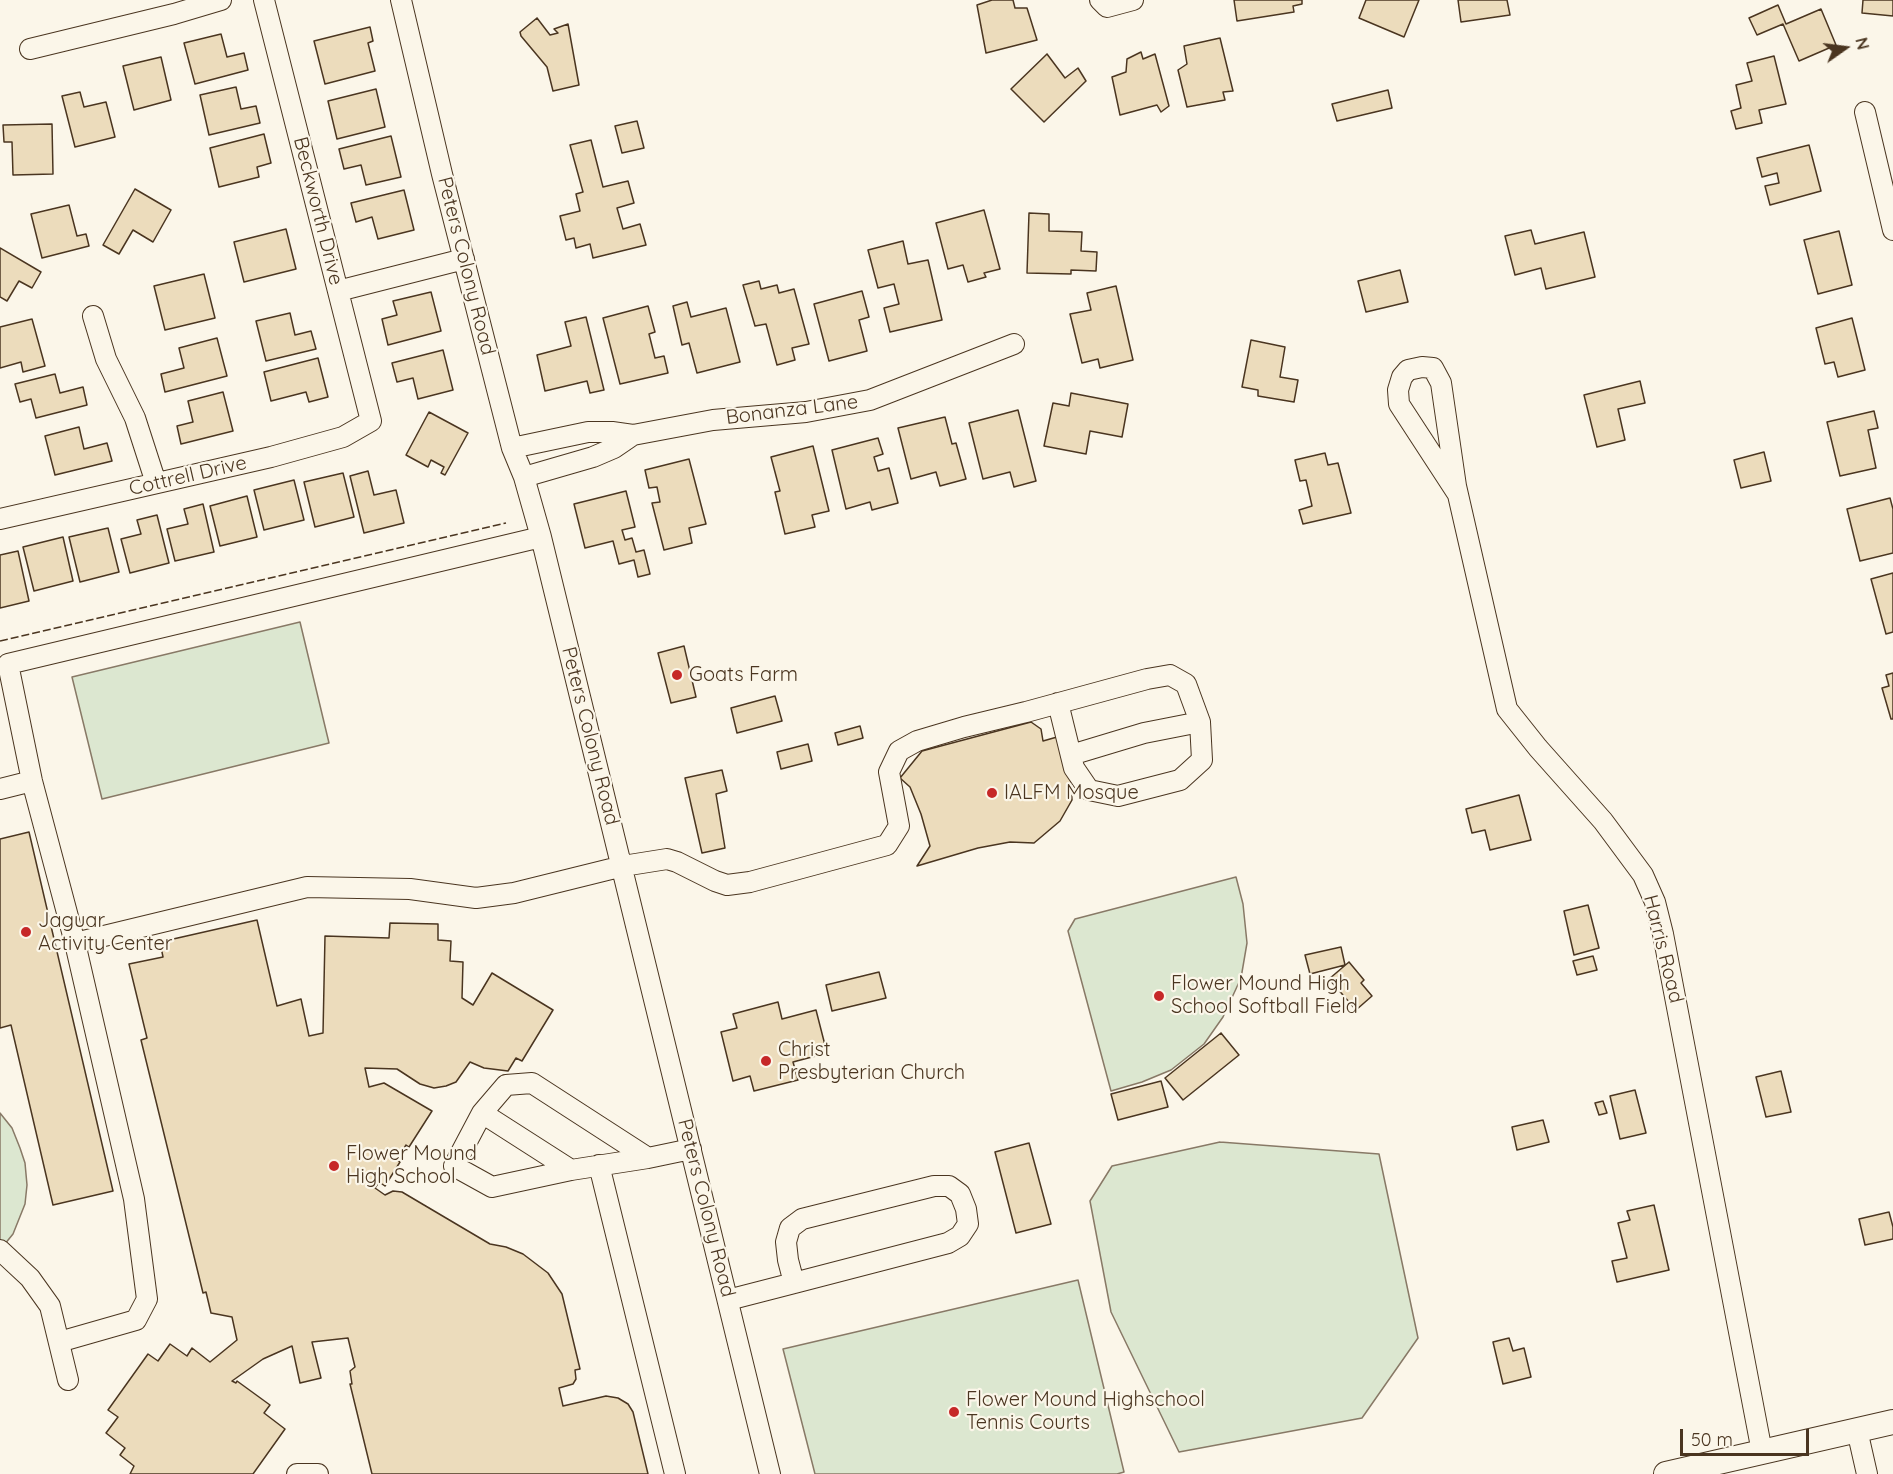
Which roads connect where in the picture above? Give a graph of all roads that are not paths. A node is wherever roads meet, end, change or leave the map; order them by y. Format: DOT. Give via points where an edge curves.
graph roads {
  1 [pos="221,0"];
  2 [pos="264,0"];
  3 [pos="401,0"];
  4 [pos="1100,0"];
  5 [pos="1132,0"];
  6 [pos="30,49"];
  7 [pos="1865,111"];
  8 [pos="1893,230"];
  9 [pos="464,259"];
  10 [pos="338,291"];
  11 [pos="93,316"];
  12 [pos="1014,344"];
  13 [pos="371,421"];
  14 [pos="633,435"];
  15 [pos="512,448"];
  16 [pos="524,477"];
  17 [pos="156,483"];
  18 [pos="1457,493"];
  19 [pos="0,519"];
  20 [pos="542,537"];
  21 [pos="4,665"];
  22 [pos="1058,703"];
  23 [pos="1200,722"];
  24 [pos="1071,754"];
  25 [pos="32,781"];
  26 [pos="0,789"];
  27 [pos="622,866"];
  28 [pos="75,943"];
  29 [pos="482,1113"];
  30 [pos="691,1149"];
  31 [pos="648,1158"];
  32 [pos="599,1166"];
  33 [pos="571,1170"];
  34 [pos="0,1250"];
  35 [pos="794,1283"];
  36 [pos="728,1300"];
  37 [pos="59,1342"];
  38 [pos="68,1380"];
  39 [pos="1893,1422"];
  40 [pos="1857,1430"];
  41 [pos="1762,1452"];
  42 [pos="297,1474"];
  43 [pos="318,1474"];
  44 [pos="675,1474"];
  45 [pos="770,1474"];
  46 [pos="1666,1474"];
  47 [pos="1867,1474"];
  1 -- 6 [label="street"];
  2 -- 10 [label="street, Beckworth Drive"];
  3 -- 9 [label="street, Peters Colony Road"];
  4 -- 5 [label="street" via="1107,7"];
  7 -- 8 [label="street"];
  9 -- 10 [label="street"];
  9 -- 15 [label="street, Peters Colony Road"];
  10 -- 13 [label="street, Beckworth Drive"];
  11 -- 17 [label="street" via="106,359 135,418"];
  12 -- 14 [label="street, Bonanza Lane" via="870,400 806,412 713,420"];
  13 -- 17 [label="street, Cottrell Drive" via="343,437"];
  14 -- 15 [label="street, Bonanza Lane" via="588,432"];
  14 -- 16 [label="street, Bonanza Lane" via="593,457"];
  15 -- 16 [label="street, Peters Colony Road"];
  16 -- 20 [label="street, Peters Colony Road"];
  17 -- 19 [label="street, Cottrell Drive"];
  18 -- 18 [label="street, Harris Road" via="1399,404 1398,390 1408,370 1433,368 1441,383"];
  18 -- 41 [label="street, Harris Road" via="1507,709 1603,821 1643,875 1655,902"];
  20 -- 21 [label="street"];
  20 -- 27 [label="street, Peters Colony Road"];
  21 -- 25 [label="street"];
  22 -- 23 [label="street" via="1170,675 1186,684"];
  22 -- 24 [label="street"];
  22 -- 27 [label="street" via="917,741 899,752 889,772 898,826 887,845 728,885 667,859"];
  23 -- 24 [label="street"];
  23 -- 24 [label="street" via="1202,760 1180,780 1118,796 1089,790 1074,768"];
  25 -- 26 [label="street"];
  25 -- 28 [label="street"];
  27 -- 28 [label="street" via="514,893 476,898 410,889 307,886"];
  27 -- 30 [label="street, Peters Colony Road"];
  28 -- 37 [label="street" via="134,1199 147,1299 136,1320"];
  29 -- 31 [label="street" via="506,1085 532,1083"];
  29 -- 33 [label="street"];
  29 -- 33 [label="street" via="454,1166 492,1187"];
  30 -- 31 [label="street"];
  30 -- 36 [label="street, Peters Colony Road"];
  31 -- 32 [label="street"];
  32 -- 33 [label="street"];
  32 -- 44 [label="street"];
  34 -- 37 [label="street" via="30,1278 50,1306"];
  35 -- 35 [label="street" via="948,1243 960,1236 968,1224 960,1194 949,1186 934,1186 802,1219 790,1228 786,1242"];
  35 -- 36 [label="street"];
  36 -- 45 [label="street, Peters Colony Road"];
  37 -- 38 [label="street"];
  39 -- 40 [label="main road"];
  40 -- 41 [label="main road"];
  40 -- 47 [label="street"];
  41 -- 46 [label="main road"];
  42 -- 43 [label="street"];
}
